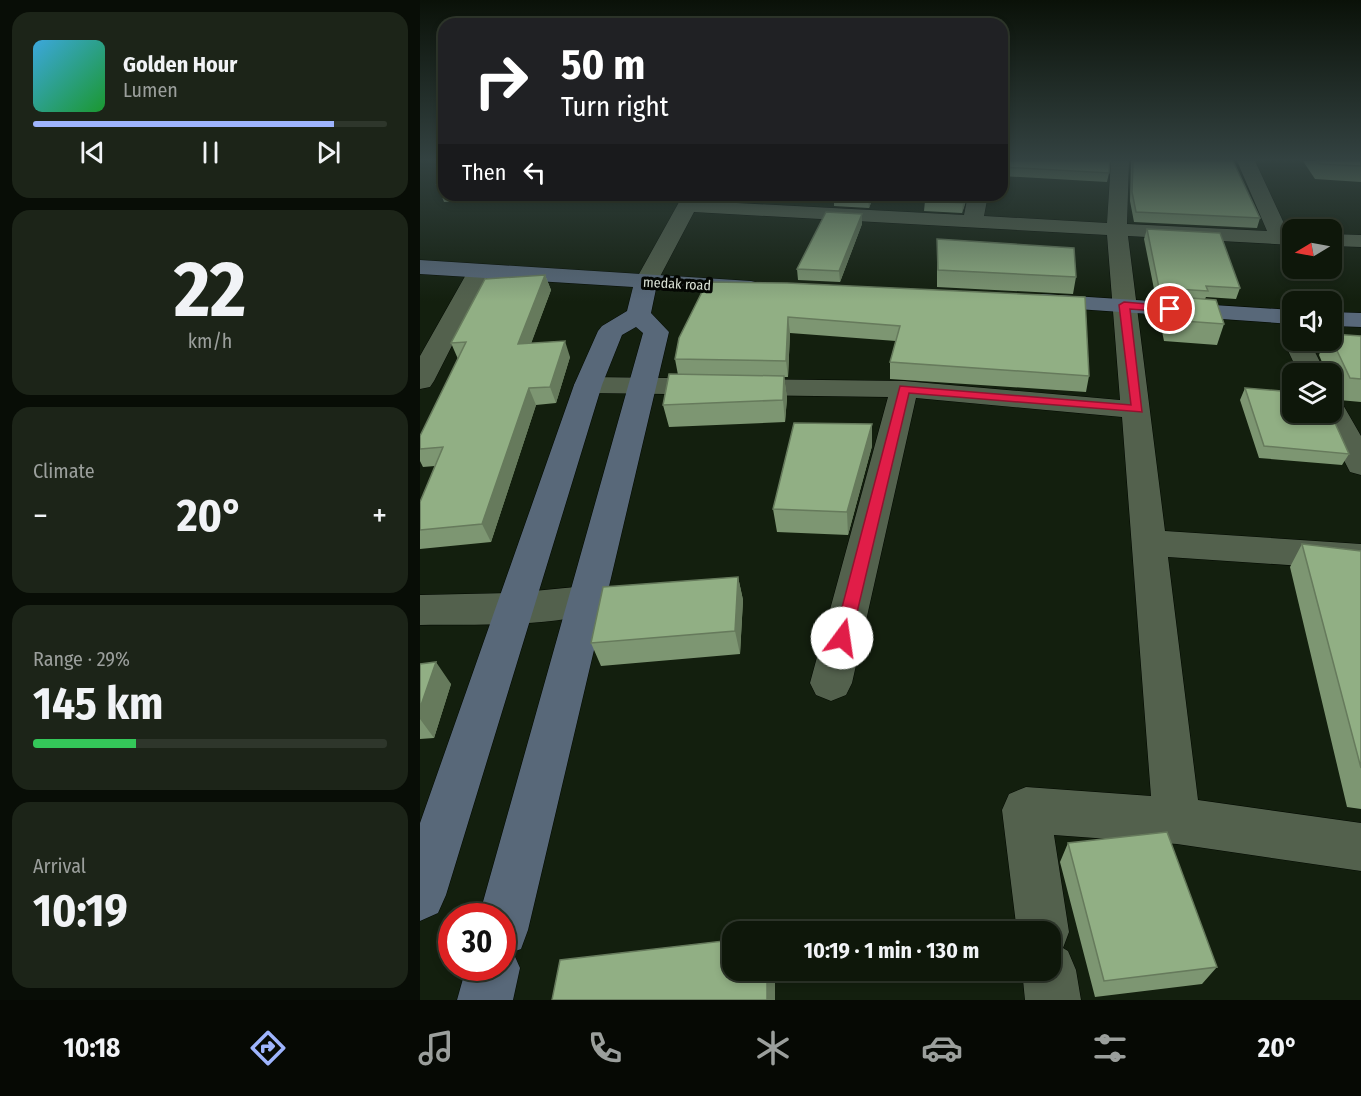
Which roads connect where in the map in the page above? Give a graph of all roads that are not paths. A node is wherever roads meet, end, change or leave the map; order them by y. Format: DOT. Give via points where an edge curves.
graph roads {
  1 [pos="687,208"];
  2 [pos="771,208"];
  3 [pos="862,208"];
  4 [pos="976,208"];
  5 [pos="1118,208"];
  6 [pos="1270,208"];
  7 [pos="858,216"];
  8 [pos="973,223"];
  9 [pos="1117,228"];
  10 [pos="1282,231"];
  11 [pos="1282,239"];
  12 [pos="1342,240"];
  13 [pos="1361,241"];
  14 [pos="420,267"];
  15 [pos="478,271"];
  16 [pos="777,289"];
  17 [pos="642,299"];
  18 [pos="1017,300"];
  19 [pos="1124,305"];
  20 [pos="1342,319"];
  21 [pos="1361,320"];
  22 [pos="1282,322"];
  23 [pos="420,381"];
  24 [pos="588,385"];
  25 [pos="640,386"];
  26 [pos="904,389"];
  27 [pos="1137,410"];
  28 [pos="1339,423"];
  29 [pos="1361,465"];
  30 [pos="1150,543"];
  31 [pos="1361,557"];
  32 [pos="586,602"];
  33 [pos="513,608"];
  34 [pos="420,610"];
  35 [pos="831,683"];
  36 [pos="1177,821"];
  37 [pos="1361,847"];
  38 [pos="420,894"];
  39 [pos="509,903"];
  40 [pos="1041,921"];
  41 [pos="490,981"];
  42 [pos="1050,981"];
  43 [pos="485,1000"];
  44 [pos="1053,1000"];
  1 -- 17 [label="street"];
  2 -- 7 [label="street"];
  3 -- 7 [label="street"];
  4 -- 8 [label="street"];
  5 -- 9 [label="street"];
  6 -- 10 [label="street"];
  7 -- 8 [label="street"];
  8 -- 9 [label="street"];
  9 -- 11 [label="street"];
  9 -- 19 [label="street"];
  12 -- 13 [label="street"];
  14 -- 15 [label="street, medak road"];
  15 -- 17 [label="street, medak road"];
  15 -- 23 [label="street"];
  16 -- 17 [label="street, medak road"];
  17 -- 24 [label="street" via="611,331"];
  17 -- 25 [label="street" via="656,332"];
  18 -- 19 [label="street"];
  19 -- 22 [label="street"];
  19 -- 27 [label="street"];
  20 -- 21 [label="street"];
  24 -- 25 [label="street"];
  24 -- 33 [label="street"];
  25 -- 26 [label="street"];
  25 -- 32 [label="street"];
  26 -- 27 [label="street"];
  26 -- 35 [label="street"];
  27 -- 30 [label="street"];
  28 -- 29 [label="street"];
  30 -- 31 [label="street"];
  30 -- 36 [label="street"];
  32 -- 33 [label="street"];
  32 -- 39 [label="street"];
  33 -- 34 [label="street"];
  33 -- 38 [label="street"];
  36 -- 37 [label="street"];
  36 -- 40 [label="street" via="1026,810"];
  41 -- 43 [label="street"];
  42 -- 44 [label="street"];
}
